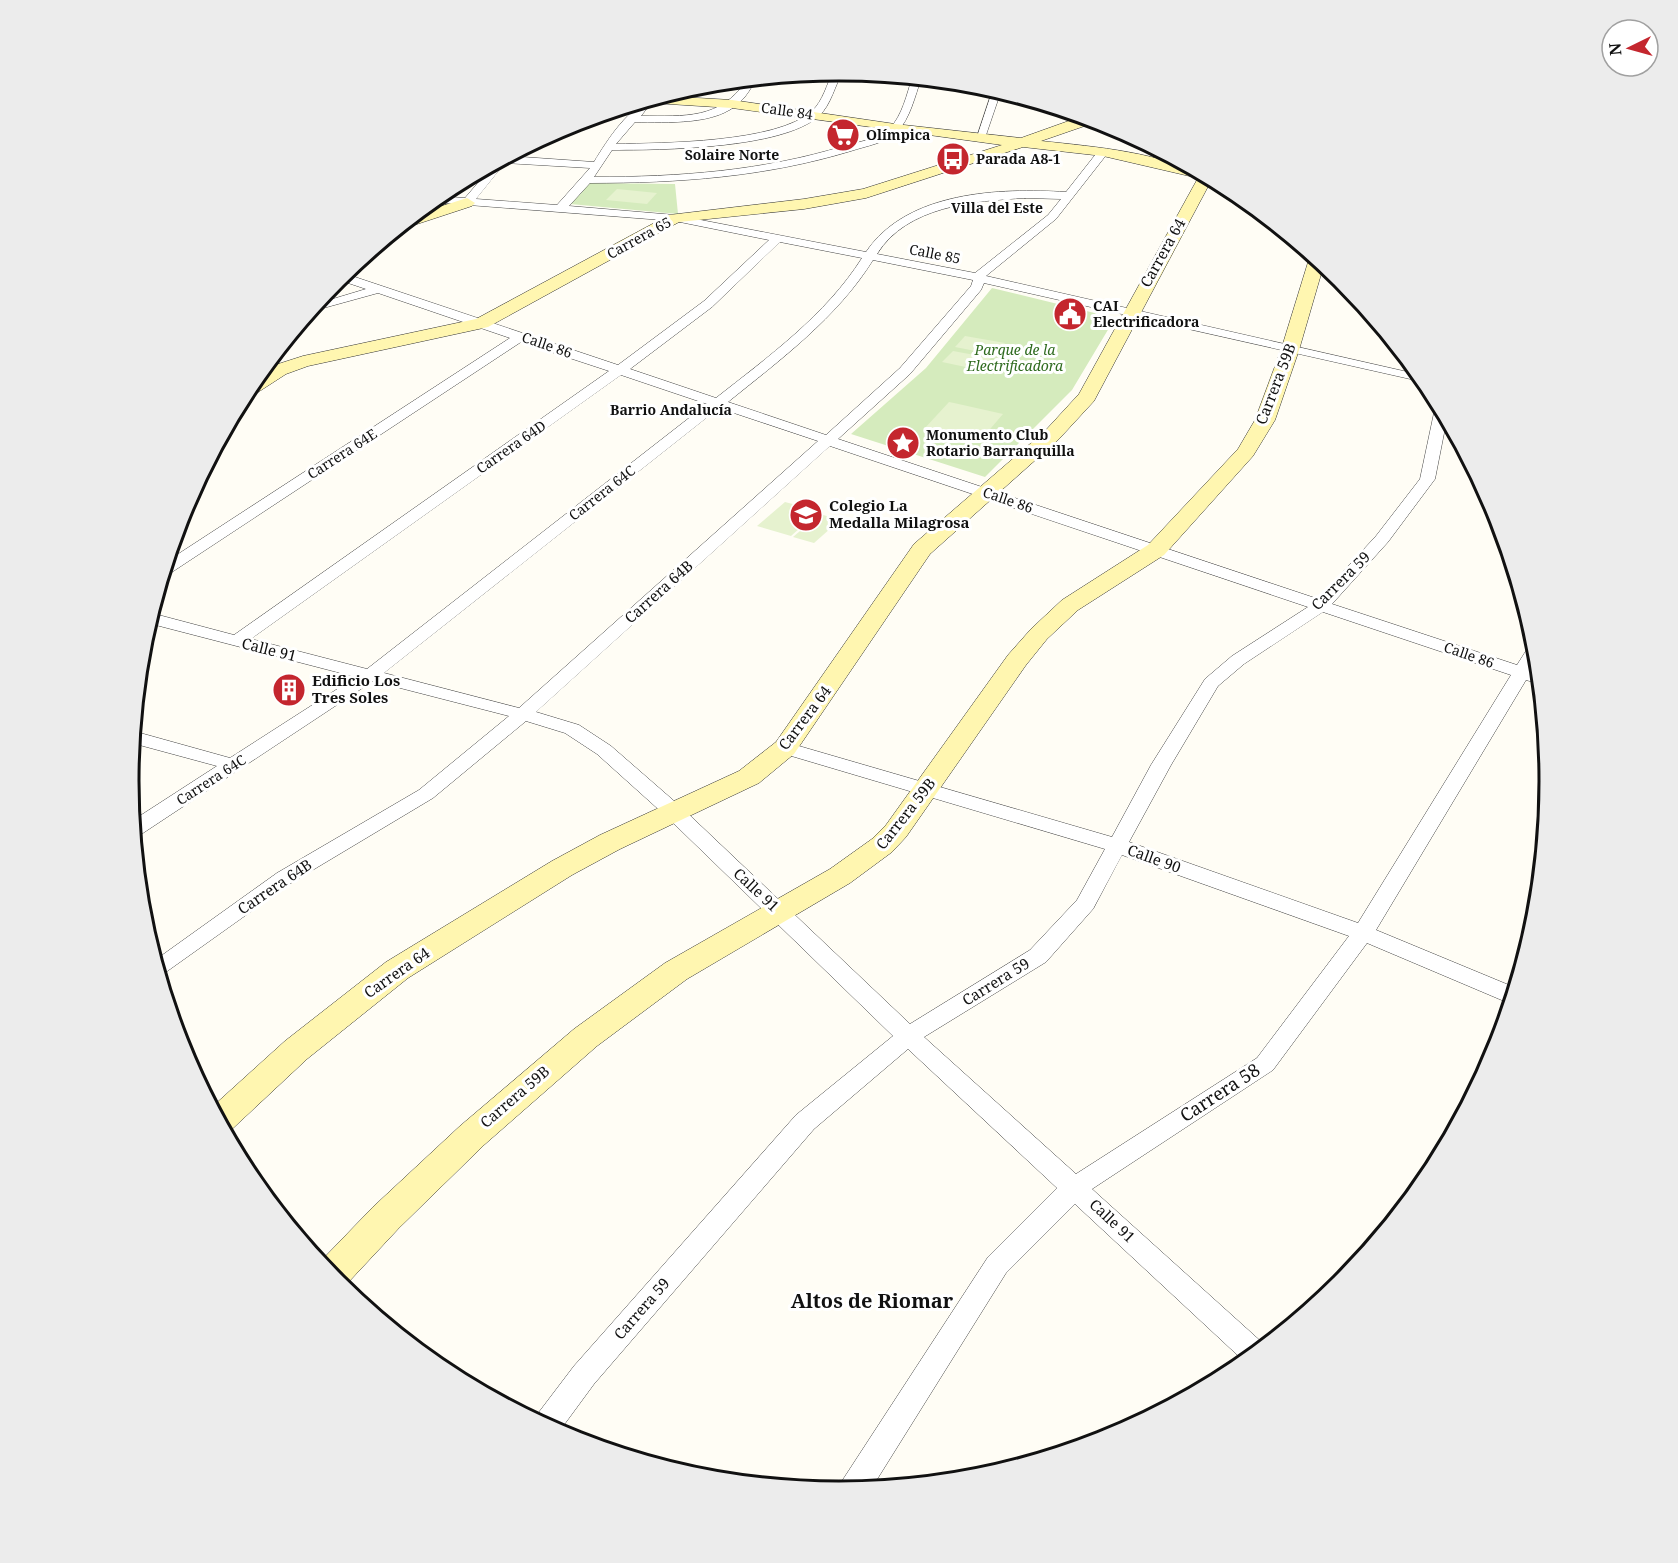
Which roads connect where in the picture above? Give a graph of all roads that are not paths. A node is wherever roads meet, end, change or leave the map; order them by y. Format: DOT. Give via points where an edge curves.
graph roads {
  1 [pos="832,81"];
  2 [pos="914,85"];
  3 [pos="745,87"];
  4 [pos="994,98"];
  5 [pos="676,100"];
  6 [pos="732,104"];
  7 [pos="642,110"];
  8 [pos="814,115"];
  9 [pos="633,119"];
  10 [pos="1072,121"];
  11 [pos="895,128"];
  12 [pos="980,138"];
  13 [pos="1024,142"];
  14 [pos="610,147"];
  15 [pos="1103,152"];
  16 [pos="517,160"];
  17 [pos="598,165"];
  18 [pos="1177,169"];
  19 [pos="491,174"];
  20 [pos="587,180"];
  21 [pos="1202,183"];
  22 [pos="1069,196"];
  23 [pos="448,201"];
  24 [pos="467,203"];
  25 [pos="561,208"];
  26 [pos="427,216"];
  27 [pos="675,218"];
  28 [pos="778,238"];
  29 [pos="872,256"];
  30 [pos="1314,268"];
  31 [pos="980,278"];
  32 [pos="350,280"];
  33 [pos="376,290"];
  34 [pos="326,305"];
  35 [pos="1130,314"];
  36 [pos="482,323"];
  37 [pos="521,336"];
  38 [pos="1290,350"];
  39 [pos="274,367"];
  40 [pos="620,370"];
  41 [pos="1410,377"];
  42 [pos="717,402"];
  43 [pos="1439,421"];
  44 [pos="829,440"];
  45 [pos="987,493"];
  46 [pos="1156,550"];
  47 [pos="173,564"];
  48 [pos="1322,605"];
  49 [pos="157,620"];
  50 [pos="235,642"];
  51 [pos="1529,660"];
  52 [pos="1521,672"];
  53 [pos="371,675"];
  54 [pos="1531,676"];
  55 [pos="523,714"];
  56 [pos="140,739"];
  57 [pos="785,748"];
  58 [pos="234,765"];
  59 [pos="925,790"];
  60 [pos="674,812"];
  61 [pos="140,826"];
  62 [pos="1116,845"];
  63 [pos="778,910"];
  64 [pos="1363,933"];
  65 [pos="163,966"];
  66 [pos="1506,993"];
  67 [pos="908,1036"];
  68 [pos="224,1116"];
  69 [pos="1075,1187"];
  70 [pos="337,1269"];
  71 [pos="1250,1348"];
  72 [pos="550,1420"];
  73 [pos="859,1482"];
  1 -- 8 [label="street"];
  2 -- 11 [label="street"];
  3 -- 6 [label="street"];
  4 -- 12 [label="street"];
  5 -- 6 [label="street, Calle 84"];
  6 -- 8 [label="street, Calle 84"];
  6 -- 9 [label="street" via="687,116"];
  7 -- 9 [label="street"];
  8 -- 11 [label="street, Calle 84"];
  8 -- 14 [label="street" via="760,135 697,144"];
  9 -- 14 [label="street"];
  10 -- 13 [label="street, Carrera 65"];
  11 -- 12 [label="street, Calle 84"];
  11 -- 20 [label="street" via="845,149 782,166 681,179"];
  12 -- 13 [label="street, Calle 84"];
  13 -- 15 [label="street, Calle 84"];
  13 -- 27 [label="street, Carrera 65" via="839,199"];
  14 -- 17 [label="street"];
  15 -- 18 [label="street, Calle 84"];
  15 -- 22 [label="street, Carrera 64B"];
  16 -- 17 [label="street"];
  17 -- 20 [label="street"];
  19 -- 24 [label="street"];
  20 -- 25 [label="street"];
  21 -- 35 [label="street, Carrera 64"];
  22 -- 29 [label="street, Carrera 64C" via="1038,194 950,204 888,232"];
  22 -- 31 [label="street, Carrera 64B" via="1052,217 981,272"];
  23 -- 24 [label="street, Calle 85"];
  24 -- 25 [label="street, Calle 85"];
  24 -- 26 [label="street"];
  25 -- 27 [label="street, Calle 85"];
  27 -- 28 [label="street, Calle 85"];
  27 -- 36 [label="street, Carrera 65"];
  28 -- 29 [label="street, Calle 85"];
  28 -- 40 [label="street, Carrera 64D" via="708,304"];
  29 -- 31 [label="street, Calle 85"];
  29 -- 42 [label="street, Carrera 64C" via="836,301 785,350"];
  30 -- 38 [label="street, Carrera 59B"];
  31 -- 35 [label="street, Calle 85"];
  31 -- 44 [label="street, Carrera 64B" via="977,287 905,371"];
  32 -- 33 [label="street, Calle 86"];
  33 -- 34 [label="street"];
  33 -- 36 [label="street, Calle 86"];
  35 -- 38 [label="street, Calle 85"];
  35 -- 45 [label="street, Carrera 64" via="1087,398"];
  36 -- 37 [label="street, Calle 86"];
  36 -- 39 [label="street, Carrera 65"];
  37 -- 40 [label="street, Calle 86"];
  37 -- 47 [label="street, Carrera 64E"];
  38 -- 41 [label="street, Calle 85"];
  38 -- 46 [label="street, Carrera 59B" via="1264,420 1246,452"];
  40 -- 42 [label="street, Calle 86"];
  40 -- 50 [label="street, Carrera 64D"];
  42 -- 44 [label="street, Calle 86"];
  42 -- 53 [label="street, Carrera 64C"];
  43 -- 48 [label="street, Carrera 59" via="1427,479 1382,539"];
  44 -- 45 [label="street, Calle 86"];
  44 -- 55 [label="street, Carrera 64B"];
  45 -- 46 [label="street, Calle 86"];
  45 -- 57 [label="street, Carrera 64" via="922,549"];
  46 -- 48 [label="street, Calle 86"];
  46 -- 59 [label="street, Carrera 59B" via="1070,605 1039,634"];
  48 -- 52 [label="street, Calle 86"];
  48 -- 62 [label="street, Carrera 59" via="1210,683"];
  49 -- 50 [label="street, Calle 91"];
  50 -- 53 [label="street, Calle 91"];
  51 -- 52 [label="street, Carrera 58"];
  52 -- 54 [label="street, Calle 86"];
  52 -- 64 [label="street, Carrera 58"];
  53 -- 55 [label="street, Calle 91"];
  53 -- 58 [label="street, Carrera 64C"];
  55 -- 60 [label="street, Calle 91" via="572,729 588,739"];
  55 -- 65 [label="street, Carrera 64B" via="426,794 284,878"];
  56 -- 58 [label="street"];
  57 -- 59 [label="street, Calle 90"];
  57 -- 60 [label="street, Carrera 64" via="749,777"];
  58 -- 61 [label="street, Carrera 64C"];
  59 -- 62 [label="street, Calle 90"];
  59 -- 63 [label="street, Carrera 59B" via="878,851 854,870"];
  60 -- 63 [label="street, Calle 91"];
  60 -- 68 [label="street, Carrera 64" via="562,868 397,970 296,1050"];
  62 -- 64 [label="street, Calle 90"];
  62 -- 67 [label="street, Carrera 59" via="1084,904 1038,956"];
  63 -- 67 [label="street, Calle 91"];
  63 -- 70 [label="street, Carrera 59B" via="676,971 516,1093 367,1235"];
  64 -- 66 [label="street, Calle 90"];
  64 -- 69 [label="street, Carrera 58" via="1265,1064"];
  67 -- 69 [label="street, Calle 91"];
  67 -- 72 [label="street, Carrera 59" via="805,1122 584,1375"];
  69 -- 71 [label="street, Calle 91"];
  69 -- 73 [label="street, Carrera 58" via="997,1265"];
}
